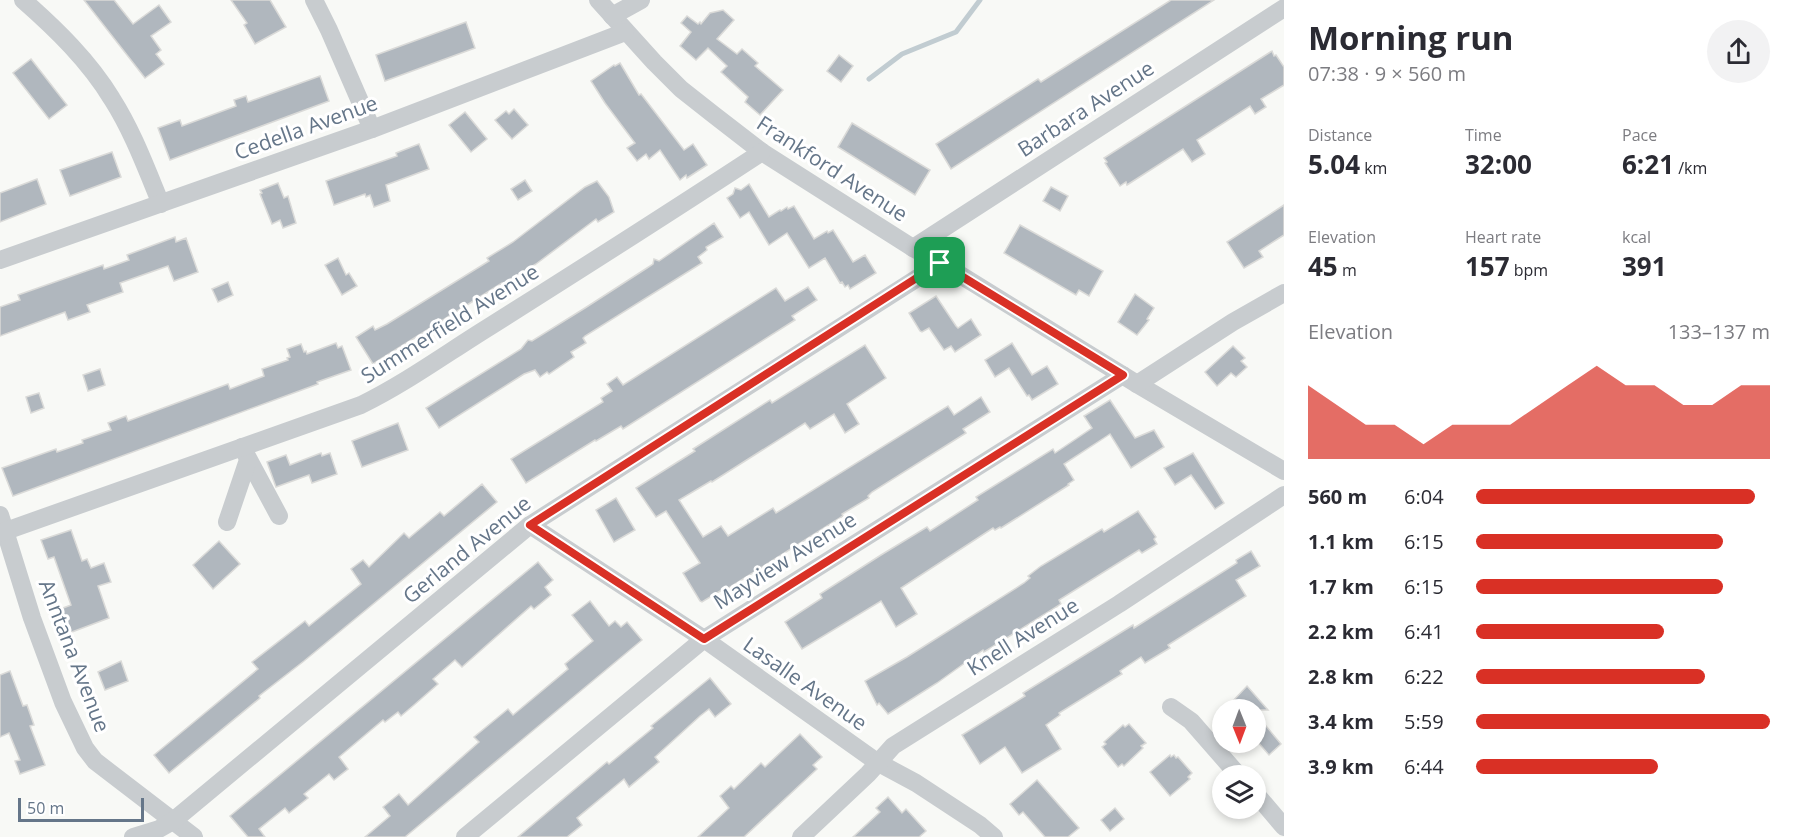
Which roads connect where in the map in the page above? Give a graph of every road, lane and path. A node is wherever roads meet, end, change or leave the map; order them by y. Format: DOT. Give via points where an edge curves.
graph roads {
  1 [pos="23,0"];
  2 [pos="314,0"];
  3 [pos="598,0"];
  4 [pos="641,0"];
  5 [pos="1284,8"];
  6 [pos="612,16"];
  7 [pos="626,32"];
  8 [pos="372,129"];
  9 [pos="762,152"];
  10 [pos="161,204"];
  11 [pos="913,248"];
  12 [pos="0,260"];
  13 [pos="940,263"];
  14 [pos="1284,292"];
  15 [pos="1130,379"];
  16 [pos="245,454"];
  17 [pos="1284,471"];
  18 [pos="1284,495"];
  19 [pos="279,516"];
  20 [pos="228,522"];
  21 [pos="530,525"];
  22 [pos="2,526"];
  23 [pos="704,639"];
  24 [pos="1171,707"];
  25 [pos="877,762"];
  26 [pos="1229,765"];
  27 [pos="1266,806"];
  28 [pos="172,821"];
  29 [pos="1284,827"];
  30 [pos="133,837"];
  31 [pos="194,837"];
  32 [pos="465,837"];
  33 [pos="801,837"];
  34 [pos="994,837"];
  1 -- 10 [label="street" via="72,48 112,98 137,144"];
  2 -- 8 [label="street"];
  3 -- 6 [label="street, Frankford Avenue"];
  4 -- 6 [label="street"];
  5 -- 11 [label="street, Barbara Avenue"];
  6 -- 7 [label="street, Frankford Avenue"];
  7 -- 8 [label="street, Cedella Avenue"];
  7 -- 9 [label="street, Frankford Avenue" via="681,89"];
  8 -- 10 [label="street, Cedella Avenue"];
  9 -- 11 [label="street, Frankford Avenue"];
  9 -- 16 [label="street, Summerfield Avenue" via="390,391"];
  10 -- 12 [label="street, Cedella Avenue"];
  11 -- 13 [label="street, Frankford Avenue"];
  13 -- 15 [label="street, Frankford Avenue"];
  13 -- 21 [label="street, Gerland Avenue"];
  14 -- 15 [label="street, Mayview Avenue"];
  15 -- 17 [label="street, Frankford Avenue"];
  15 -- 23 [label="street, Mayview Avenue"];
  16 -- 19 [label="street"];
  16 -- 20 [label="street"];
  16 -- 22 [label="street, Summerfield Avenue"];
  18 -- 25 [label="street, Knell Avenue" via="893,746"];
  21 -- 23 [label="street, Lasalle Avenue"];
  21 -- 28 [label="street, Gerland Avenue"];
  22 -- 28 [label="street, Anntana Avenue" via="63,702 85,748 95,761"];
  23 -- 25 [label="street, Lasalle Avenue"];
  23 -- 32 [label="street, Mayview Avenue"];
  24 -- 26 [label="street" via="1191,721"];
  25 -- 33 [label="street, Knell Avenue"];
  25 -- 34 [label="street, Lasalle Avenue" via="916,783"];
  27 -- 29 [label="street"];
  28 -- 30 [label="street, Gerland Avenue"];
  28 -- 31 [label="street, Anntana Avenue"];
}
